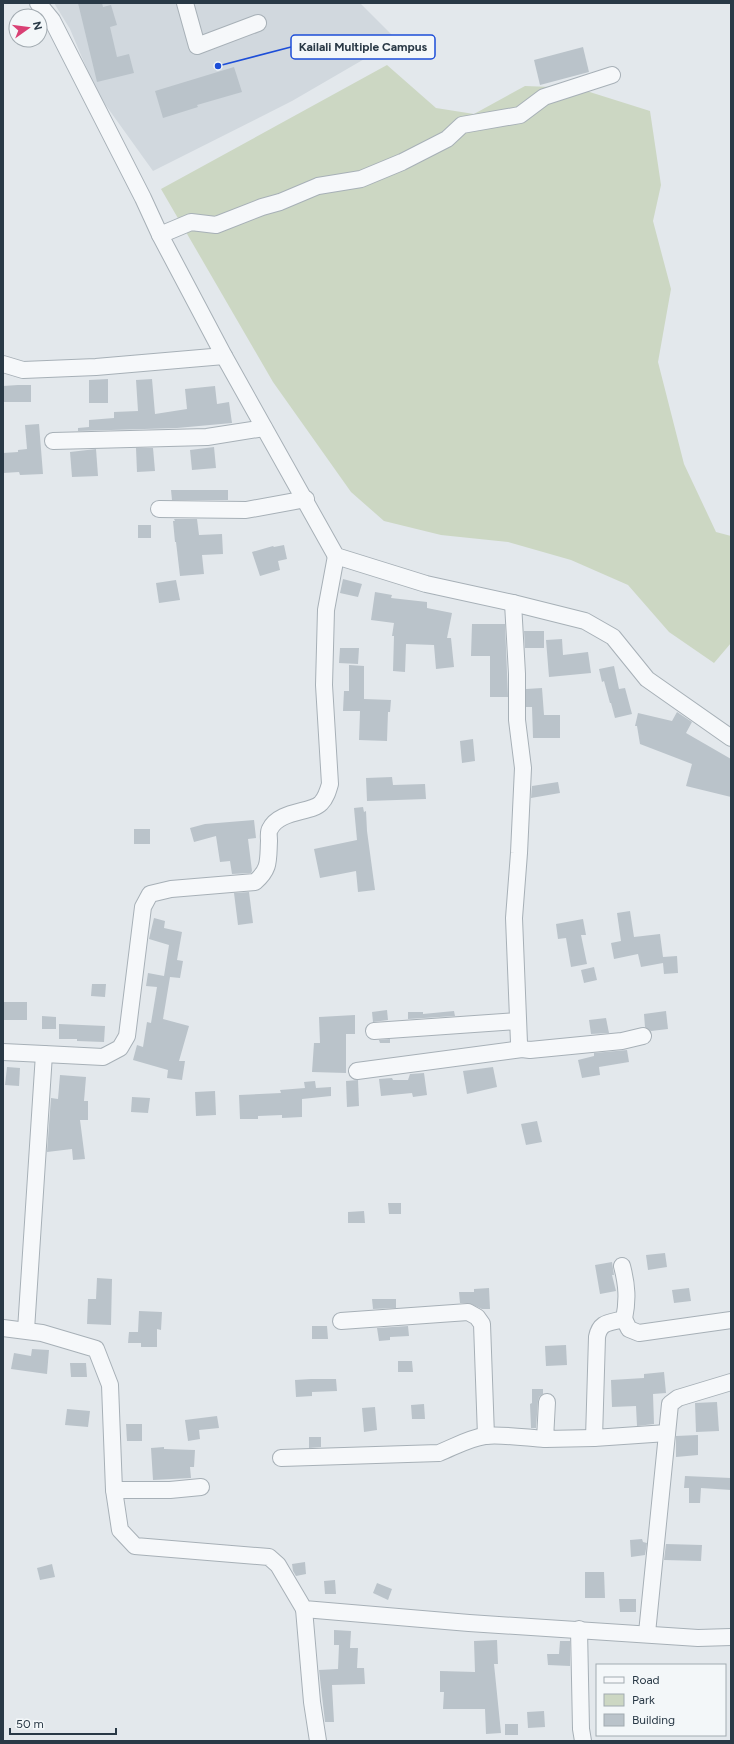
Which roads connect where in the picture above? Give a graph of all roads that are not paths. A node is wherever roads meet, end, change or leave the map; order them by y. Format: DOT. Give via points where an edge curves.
graph roads {
  1 [pos="38,3"];
  2 [pos="185,3"];
  3 [pos="258,22"];
  4 [pos="612,75"];
  5 [pos="160,235"];
  6 [pos="224,356"];
  7 [pos="3,364"];
  8 [pos="264,428"];
  9 [pos="53,441"];
  10 [pos="306,499"];
  11 [pos="159,509"];
  12 [pos="336,556"];
  13 [pos="513,603"];
  14 [pos="729,732"];
  15 [pos="518,1021"];
  16 [pos="374,1031"];
  17 [pos="643,1036"];
  18 [pos="522,1049"];
  19 [pos="3,1052"];
  20 [pos="44,1054"];
  21 [pos="357,1071"];
  22 [pos="622,1266"];
  23 [pos="624,1319"];
  24 [pos="731,1320"];
  25 [pos="341,1321"];
  26 [pos="3,1328"];
  27 [pos="26,1330"];
  28 [pos="731,1382"];
  29 [pos="547,1402"];
  30 [pos="667,1433"];
  31 [pos="486,1436"];
  32 [pos="594,1438"];
  33 [pos="544,1439"];
  34 [pos="281,1458"];
  35 [pos="201,1486"];
  36 [pos="114,1490"];
  37 [pos="304,1609"];
  38 [pos="579,1629"];
  39 [pos="648,1633"];
  40 [pos="731,1637"];
  41 [pos="318,1741"];
  42 [pos="583,1741"];
  1 -- 5 [label="street" via="52,20"];
  2 -- 3 [label="street" via="196,46"];
  4 -- 5 [label="street" via="544,97 520,115 462,125 447,139 361,179 318,186 216,225 191,222"];
  5 -- 6 [label="street"];
  6 -- 7 [label="street" via="23,370"];
  6 -- 8 [label="street"];
  8 -- 9 [label="street" via="207,437"];
  8 -- 10 [label="street"];
  10 -- 11 [label="street" via="246,510"];
  10 -- 12 [label="street"];
  12 -- 13 [label="street" via="426,584"];
  12 -- 20 [label="street" via="326,610 324,685 330,784 327,795 320,805 289,814 269,829 268,862 264,874 254,882 171,889 150,894 143,907 127,1036 120,1048 103,1057"];
  13 -- 14 [label="street" via="585,621 613,637 647,679"];
  13 -- 15 [label="street" via="517,720 523,768 514,918"];
  15 -- 16 [label="street"];
  15 -- 18 [label="street" via="519,1043"];
  17 -- 18 [label="street"];
  18 -- 21 [label="street"];
  19 -- 20 [label="street"];
  20 -- 27 [label="street"];
  22 -- 23 [label="street" via="627,1283"];
  23 -- 24 [label="street" via="630,1329 639,1333"];
  23 -- 32 [label="street" via="604,1324 598,1329"];
  25 -- 31 [label="street" via="468,1312 477,1316 482,1324"];
  26 -- 27 [label="street"];
  27 -- 36 [label="street" via="96,1349 110,1385"];
  28 -- 30 [label="street" via="678,1398 670,1404"];
  29 -- 33 [label="street"];
  30 -- 32 [label="street"];
  30 -- 39 [label="street"];
  31 -- 33 [label="street"];
  31 -- 34 [label="street" via="467,1440 439,1453"];
  32 -- 33 [label="street"];
  35 -- 36 [label="street" via="170,1490"];
  36 -- 37 [label="street" via="120,1530 135,1546 269,1557 278,1565"];
  37 -- 38 [label="street"];
  37 -- 41 [label="street"];
  38 -- 39 [label="street"];
  38 -- 42 [label="street"];
  39 -- 40 [label="street" via="698,1638"];
}
